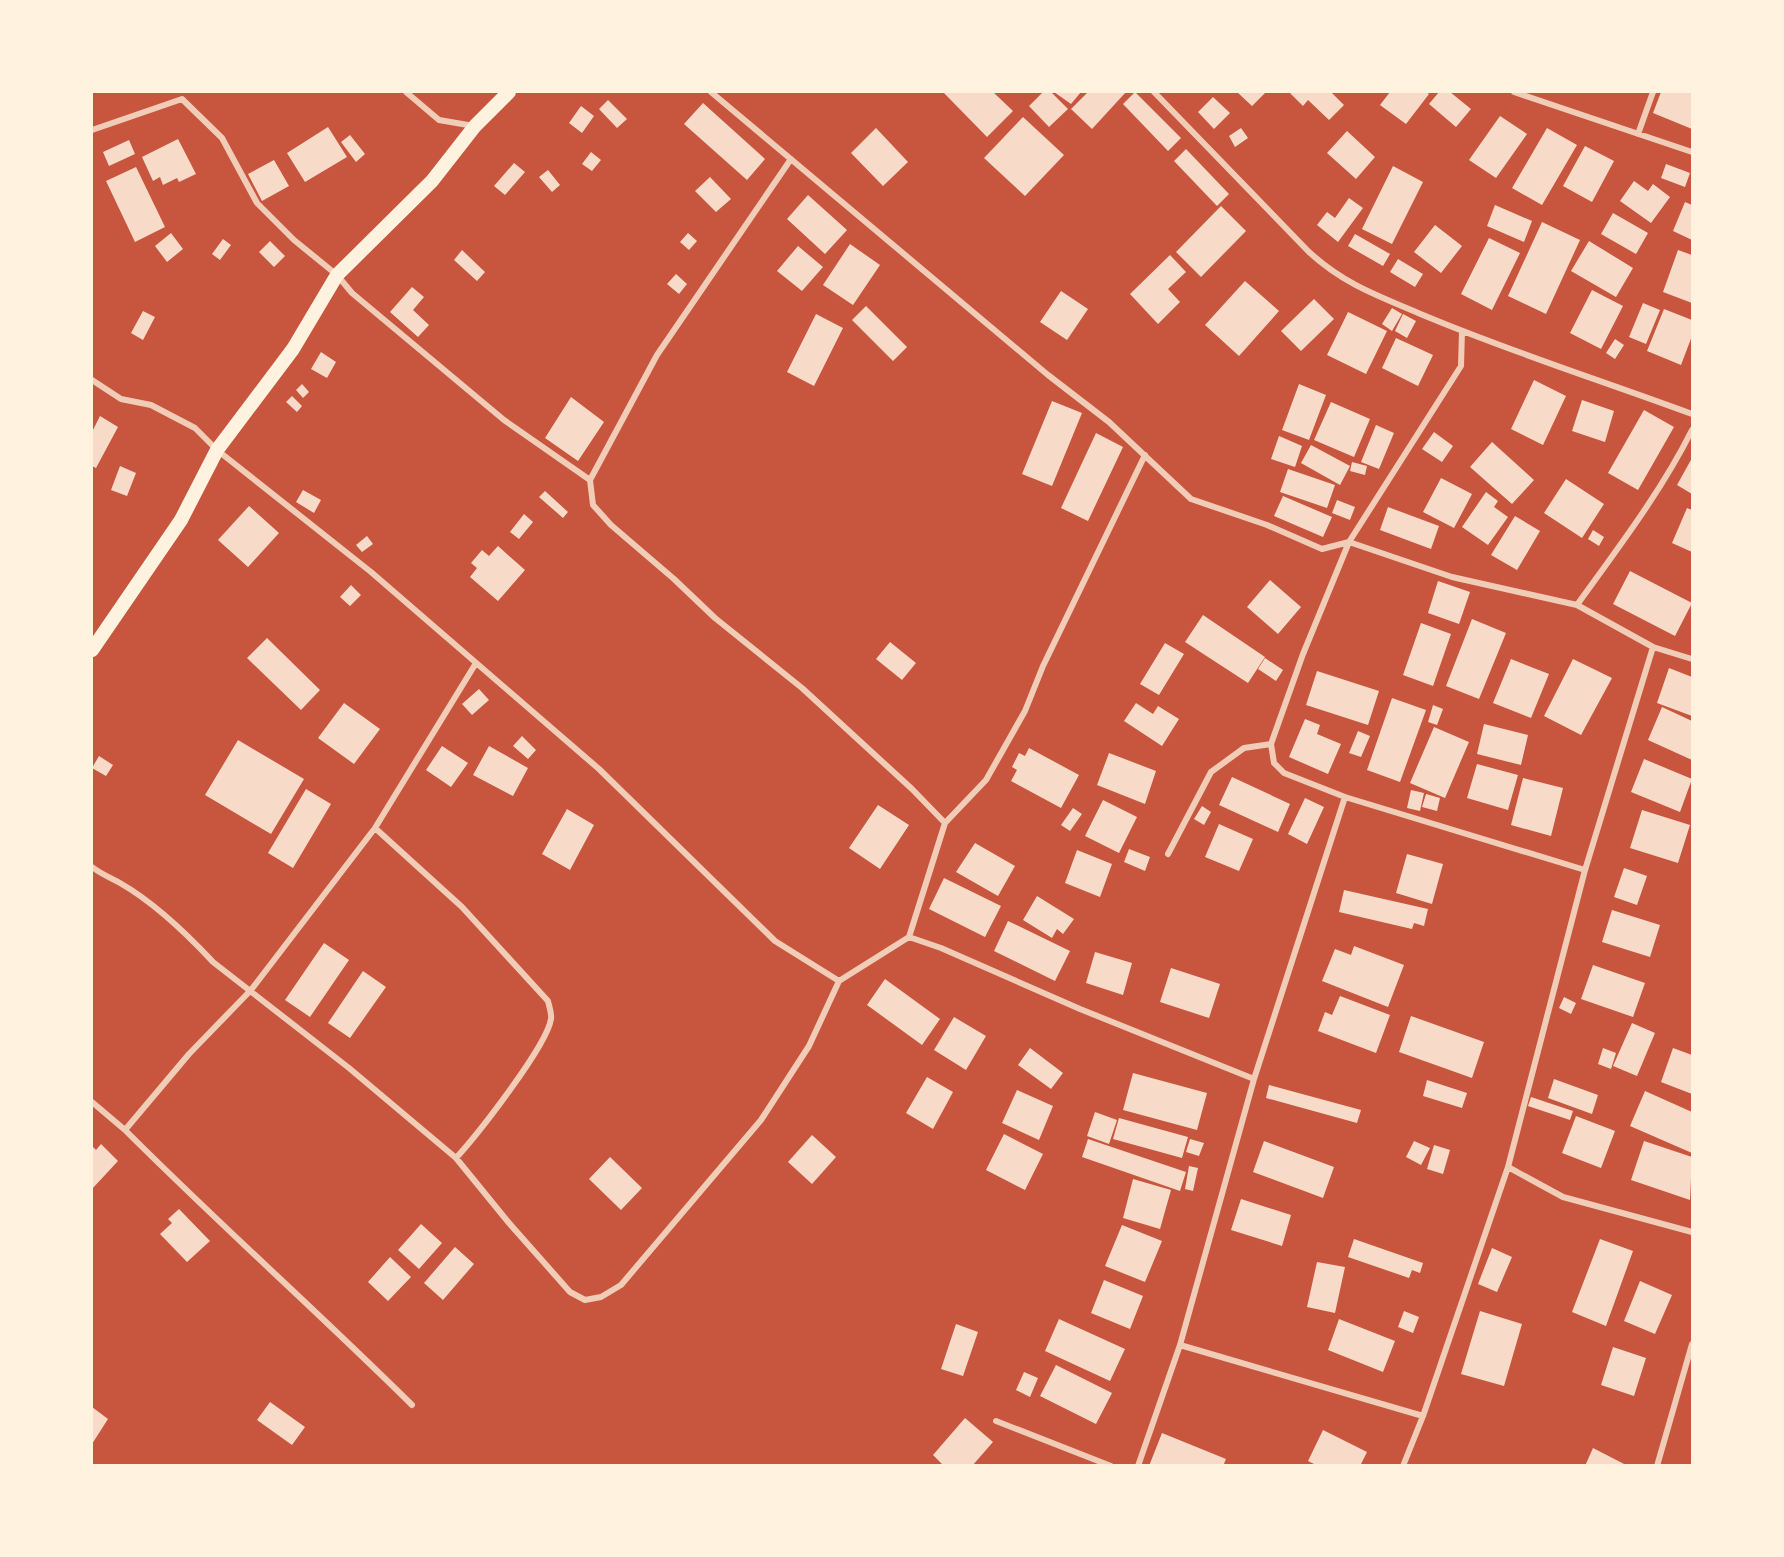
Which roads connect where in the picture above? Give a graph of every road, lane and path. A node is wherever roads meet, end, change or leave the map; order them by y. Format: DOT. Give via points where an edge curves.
graph roads {
  1 [pos="180,92"];
  2 [pos="406,92"];
  3 [pos="509,92"];
  4 [pos="711,92"];
  5 [pos="1154,92"];
  6 [pos="1514,92"];
  7 [pos="1653,92"];
  8 [pos="183,99"];
  9 [pos="475,126"];
  10 [pos="92,130"];
  11 [pos="1638,134"];
  12 [pos="1692,152"];
  13 [pos="791,159"];
  14 [pos="337,275"];
  15 [pos="1462,331"];
  16 [pos="92,380"];
  17 [pos="1692,414"];
  18 [pos="1692,430"];
  19 [pos="218,450"];
  20 [pos="1145,455"];
  21 [pos="590,480"];
  22 [pos="1349,542"];
  23 [pos="1577,605"];
  24 [pos="1653,647"];
  25 [pos="92,650"];
  26 [pos="1692,659"];
  27 [pos="476,663"];
  28 [pos="1271,744"];
  29 [pos="1346,797"];
  30 [pos="945,823"];
  31 [pos="375,828"];
  32 [pos="1168,854"];
  33 [pos="92,867"];
  34 [pos="1585,870"];
  35 [pos="909,937"];
  36 [pos="839,981"];
  37 [pos="251,990"];
  38 [pos="1254,1078"];
  39 [pos="92,1102"];
  40 [pos="125,1130"];
  41 [pos="456,1158"];
  42 [pos="1508,1167"];
  43 [pos="1692,1233"];
  44 [pos="1692,1344"];
  45 [pos="1180,1345"];
  46 [pos="412,1405"];
  47 [pos="1423,1416"];
  48 [pos="996,1420"];
  49 [pos="1111,1466"];
  50 [pos="1138,1466"];
  51 [pos="1403,1466"];
  52 [pos="1657,1466"];
  1 -- 8 [label="street"];
  2 -- 9 [label="street" via="439,120"];
  3 -- 9 [label="main road"];
  4 -- 13 [label="street"];
  5 -- 15 [label="street" via="1329,271 1351,285"];
  6 -- 11 [label="street"];
  7 -- 11 [label="street"];
  8 -- 10 [label="street"];
  8 -- 14 [label="street" via="222,138 257,203"];
  9 -- 14 [label="main road" via="432,181"];
  11 -- 12 [label="street"];
  13 -- 20 [label="street"];
  13 -- 21 [label="street" via="657,355"];
  14 -- 19 [label="main road" via="293,349"];
  14 -- 21 [label="street" via="352,293 504,420"];
  15 -- 17 [label="street"];
  15 -- 22 [label="street" via="1461,366"];
  16 -- 19 [label="street" via="122,399 151,405 195,428"];
  18 -- 23 [label="street" via="1651,501"];
  19 -- 25 [label="main road" via="181,520"];
  19 -- 27 [label="street" via="371,572"];
  20 -- 22 [label="street" via="1191,499 1322,549"];
  20 -- 30 [label="street" via="1025,711 986,780"];
  21 -- 30 [label="street" via="593,505 610,525 802,688"];
  22 -- 23 [label="street" via="1452,577"];
  22 -- 28 [label="street"];
  23 -- 24 [label="street"];
  24 -- 26 [label="street"];
  24 -- 34 [label="street"];
  27 -- 31 [label="street"];
  27 -- 36 [label="street" via="599,769 775,941"];
  28 -- 29 [label="street" via="1274,763 1284,773"];
  28 -- 32 [label="street" via="1244,748 1211,772"];
  29 -- 34 [label="street"];
  29 -- 38 [label="street"];
  30 -- 35 [label="street"];
  31 -- 37 [label="street"];
  31 -- 41 [label="street" via="462,907 548,1001 552,1019 544,1038"];
  33 -- 37 [label="street" via="152,906 213,962"];
  34 -- 42 [label="street"];
  35 -- 36 [label="street"];
  35 -- 38 [label="street"];
  36 -- 41 [label="street" via="809,1046 761,1120 639,1266 621,1285 601,1297 585,1300 570,1292"];
  37 -- 40 [label="street" via="189,1054"];
  37 -- 41 [label="street"];
  38 -- 45 [label="street"];
  39 -- 40 [label="street"];
  40 -- 46 [label="street"];
  42 -- 43 [label="street" via="1563,1197"];
  42 -- 47 [label="street"];
  44 -- 52 [label="street"];
  45 -- 47 [label="street"];
  45 -- 50 [label="street"];
  47 -- 51 [label="street"];
  48 -- 49 [label="street"];
}
